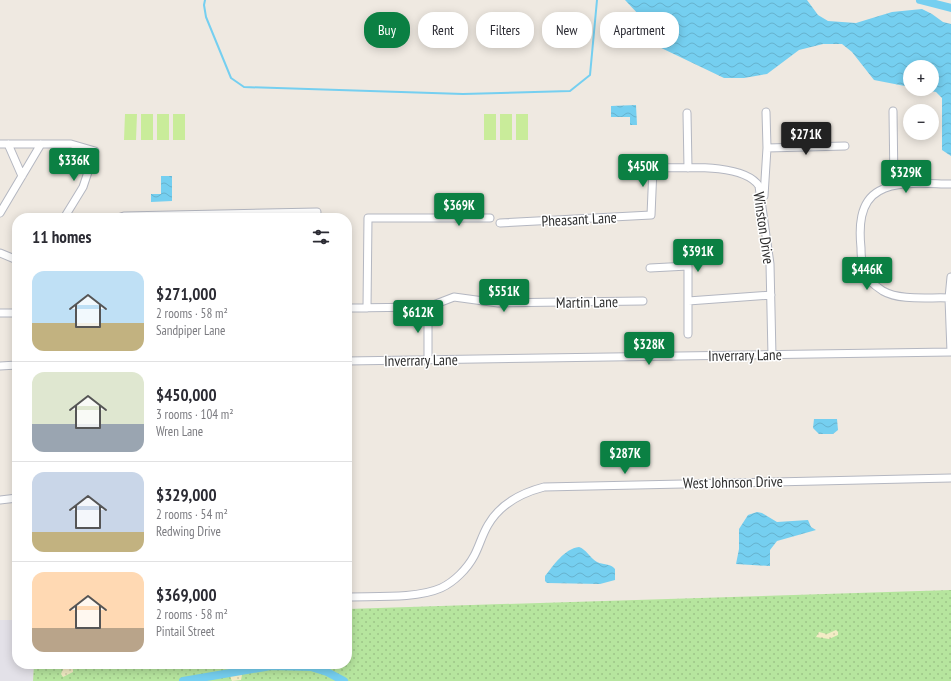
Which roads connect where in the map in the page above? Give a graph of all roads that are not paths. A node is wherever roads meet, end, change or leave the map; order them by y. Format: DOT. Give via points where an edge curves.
graph roads {
  1 [pos="894,111"];
  2 [pos="766,112"];
  3 [pos="687,113"];
  4 [pos="0,144"];
  5 [pos="8,144"];
  6 [pos="41,144"];
  7 [pos="845,146"];
  8 [pos="767,148"];
  9 [pos="688,168"];
  10 [pos="22,176"];
  11 [pos="951,184"];
  12 [pos="894,185"];
  13 [pos="652,208"];
  14 [pos="763,210"];
  15 [pos="317,212"];
  16 [pos="0,213"];
  17 [pos="67,213"];
  18 [pos="304,213"];
  19 [pos="490,218"];
  20 [pos="500,223"];
  21 [pos="0,253"];
  22 [pos="12,258"];
  23 [pos="650,268"];
  24 [pos="951,277"];
  25 [pos="771,295"];
  26 [pos="949,298"];
  27 [pos="643,301"];
  28 [pos="688,301"];
  29 [pos="428,307"];
  30 [pos="352,308"];
  31 [pos="367,308"];
  32 [pos="0,313"];
  33 [pos="12,313"];
  34 [pos="688,334"];
  35 [pos="951,352"];
  36 [pos="772,356"];
  37 [pos="428,360"];
  38 [pos="352,361"];
  39 [pos="12,365"];
  40 [pos="0,366"];
  41 [pos="951,478"];
  42 [pos="12,499"];
  43 [pos="0,500"];
  44 [pos="352,597"];
  1 -- 12 [label="street"];
  2 -- 8 [label="street"];
  3 -- 9 [label="street"];
  4 -- 5 [label="street"];
  5 -- 6 [label="street"];
  5 -- 10 [label="street"];
  6 -- 10 [label="street"];
  6 -- 17 [label="street" via="71,144 95,152 83,187"];
  7 -- 8 [label="street"];
  8 -- 14 [label="street"];
  9 -- 13 [label="street, Winston Drive" via="653,168"];
  9 -- 14 [label="street, Winston Drive" via="711,168 747,176 756,181"];
  10 -- 16 [label="street"];
  11 -- 12 [label="street"];
  12 -- 26 [label="street" via="878,191 870,199 861,219 862,262 866,276 875,286 897,297"];
  13 -- 20 [label="street, Pheasant Lane" via="651,215"];
  14 -- 25 [label="street, Winston Drive"];
  15 -- 18 [label="street"];
  19 -- 31 [label="street" via="368,218"];
  21 -- 22 [label="street"];
  23 -- 28 [label="street" via="688,266"];
  24 -- 26 [label="street"];
  25 -- 28 [label="street"];
  25 -- 36 [label="street, Winston Drive"];
  26 -- 35 [label="street"];
  27 -- 29 [label="street, Martin Lane" via="498,303 454,297"];
  28 -- 34 [label="street"];
  29 -- 31 [label="street, Martin Lane"];
  29 -- 37 [label="street"];
  30 -- 31 [label="street, Martin Lane"];
  32 -- 33 [label="street"];
  35 -- 36 [label="street, Inverrary Lane"];
  36 -- 37 [label="street, Inverrary Lane"];
  37 -- 38 [label="street, Inverrary Lane"];
  39 -- 40 [label="street"];
  41 -- 44 [label="street, West Johnson Drive" via="544,487 521,494 494,516 474,557 460,575 443,587 416,595"];
  42 -- 43 [label="street"];
}
